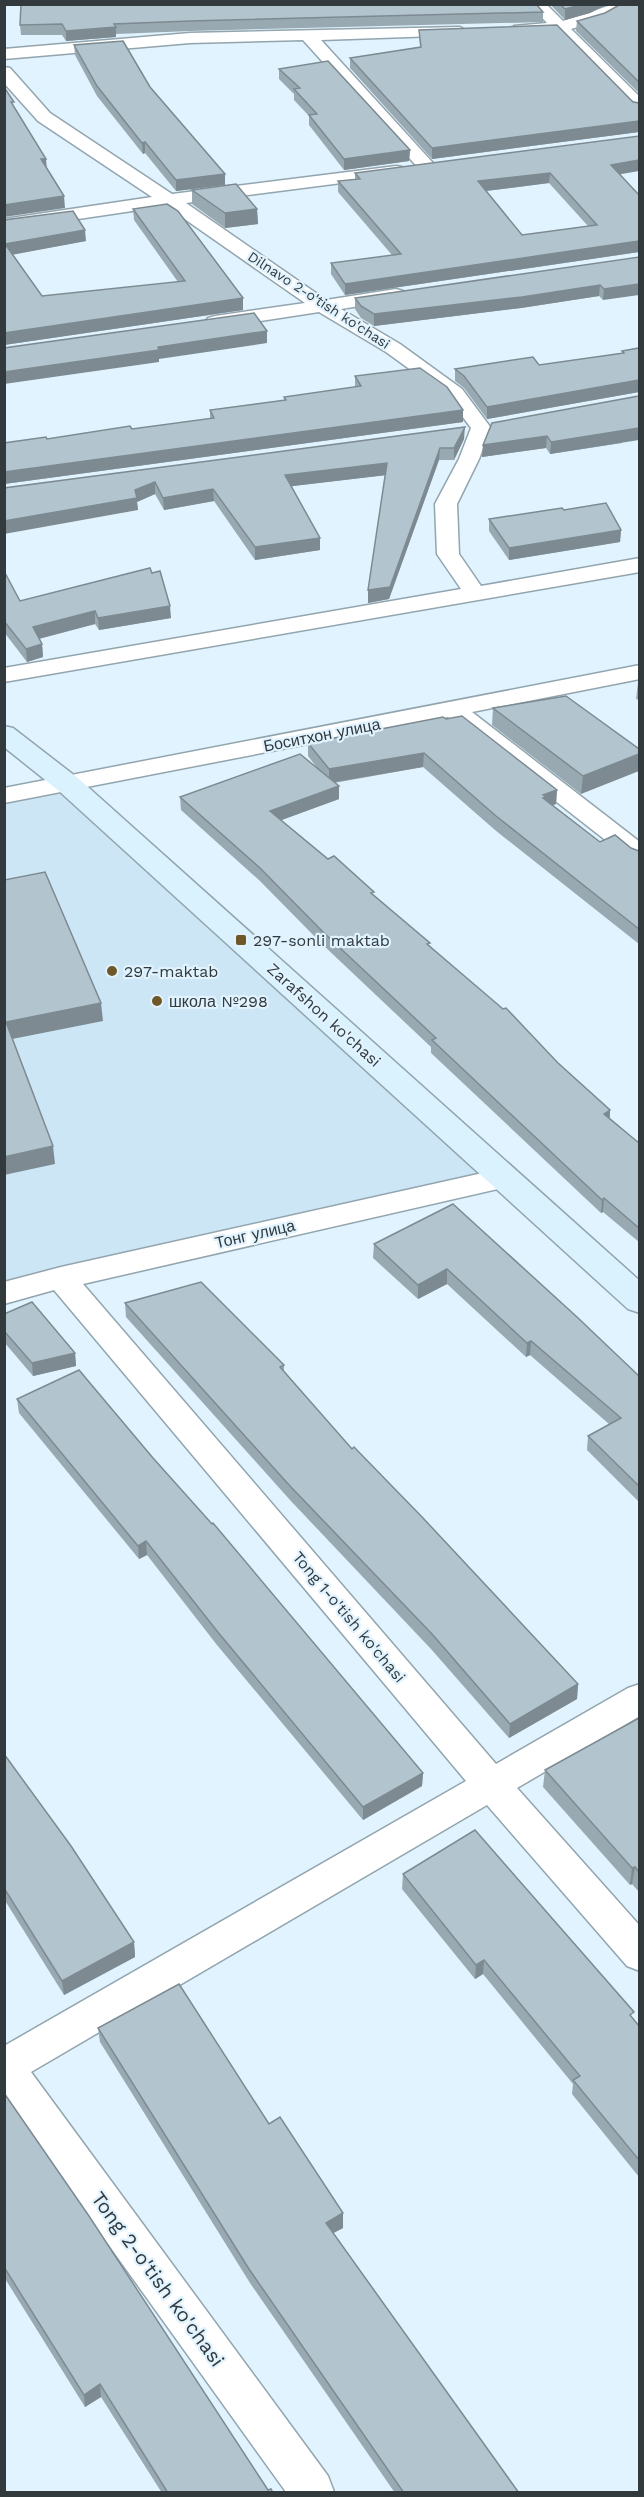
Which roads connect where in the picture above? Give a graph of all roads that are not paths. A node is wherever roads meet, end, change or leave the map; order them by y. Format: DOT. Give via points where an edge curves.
graph roads {
  1 [pos="537,4"];
  2 [pos="628,4"];
  3 [pos="560,28"];
  4 [pos="500,30"];
  5 [pos="476,31"];
  6 [pos="309,37"];
  7 [pos="4,54"];
  8 [pos="4,72"];
  9 [pos="639,107"];
  10 [pos="169,200"];
  11 [pos="4,225"];
  12 [pos="416,292"];
  13 [pos="322,306"];
  14 [pos="191,325"];
  15 [pos="503,424"];
  16 [pos="481,428"];
  17 [pos="457,431"];
  18 [pos="639,565"];
  19 [pos="476,594"];
  20 [pos="639,672"];
  21 [pos="4,675"];
  22 [pos="453,710"];
  23 [pos="4,734"];
  24 [pos="69,785"];
  25 [pos="4,796"];
  26 [pos="639,855"];
  27 [pos="505,1178"];
  28 [pos="61,1278"];
  29 [pos="4,1293"];
  30 [pos="639,1301"];
  31 [pos="639,1698"];
  32 [pos="492,1785"];
  33 [pos="639,1954"];
  34 [pos="5,2066"];
  35 [pos="312,2493"];
  1 -- 3 [label="street"];
  2 -- 3 [label="street"];
  3 -- 4 [label="street"];
  3 -- 9 [label="street"];
  5 -- 6 [label="street"];
  6 -- 7 [label="street" via="190,39"];
  6 -- 10 [label="street" via="433,166"];
  8 -- 10 [label="street, Dilnavo 2-o'tish ko'chasi" via="44,117"];
  10 -- 11 [label="street"];
  10 -- 13 [label="street, Dilnavo 2-o'tish ko'chasi"];
  12 -- 13 [label="street"];
  13 -- 14 [label="street"];
  13 -- 16 [label="street, Dilnavo 2-o'tish ko'chasi" via="393,348 455,393"];
  15 -- 16 [label="street"];
  16 -- 17 [label="street"];
  16 -- 19 [label="street" via="446,504 448,554"];
  18 -- 19 [label="street"];
  19 -- 21 [label="street"];
  20 -- 22 [label="street, Боситхон улица"];
  22 -- 24 [label="street, Боситхон улица"];
  22 -- 26 [label="street"];
  23 -- 24 [label="street, Zarafshon ko'chasi"];
  24 -- 25 [label="street, Боситхон улица"];
  24 -- 27 [label="street, Zarafshon ko'chasi"];
  27 -- 28 [label="street, Тонг улица"];
  27 -- 30 [label="street, Zarafshon ko'chasi"];
  28 -- 29 [label="street, Тонг улица"];
  28 -- 32 [label="street, Tong 1-o'tish ko'chasi"];
  31 -- 32 [label="street"];
  32 -- 33 [label="street, Tong 1-o'tish ko'chasi"];
  32 -- 34 [label="street"];
  34 -- 35 [label="street, Tong 2-o'tish ko'chasi"];
}
